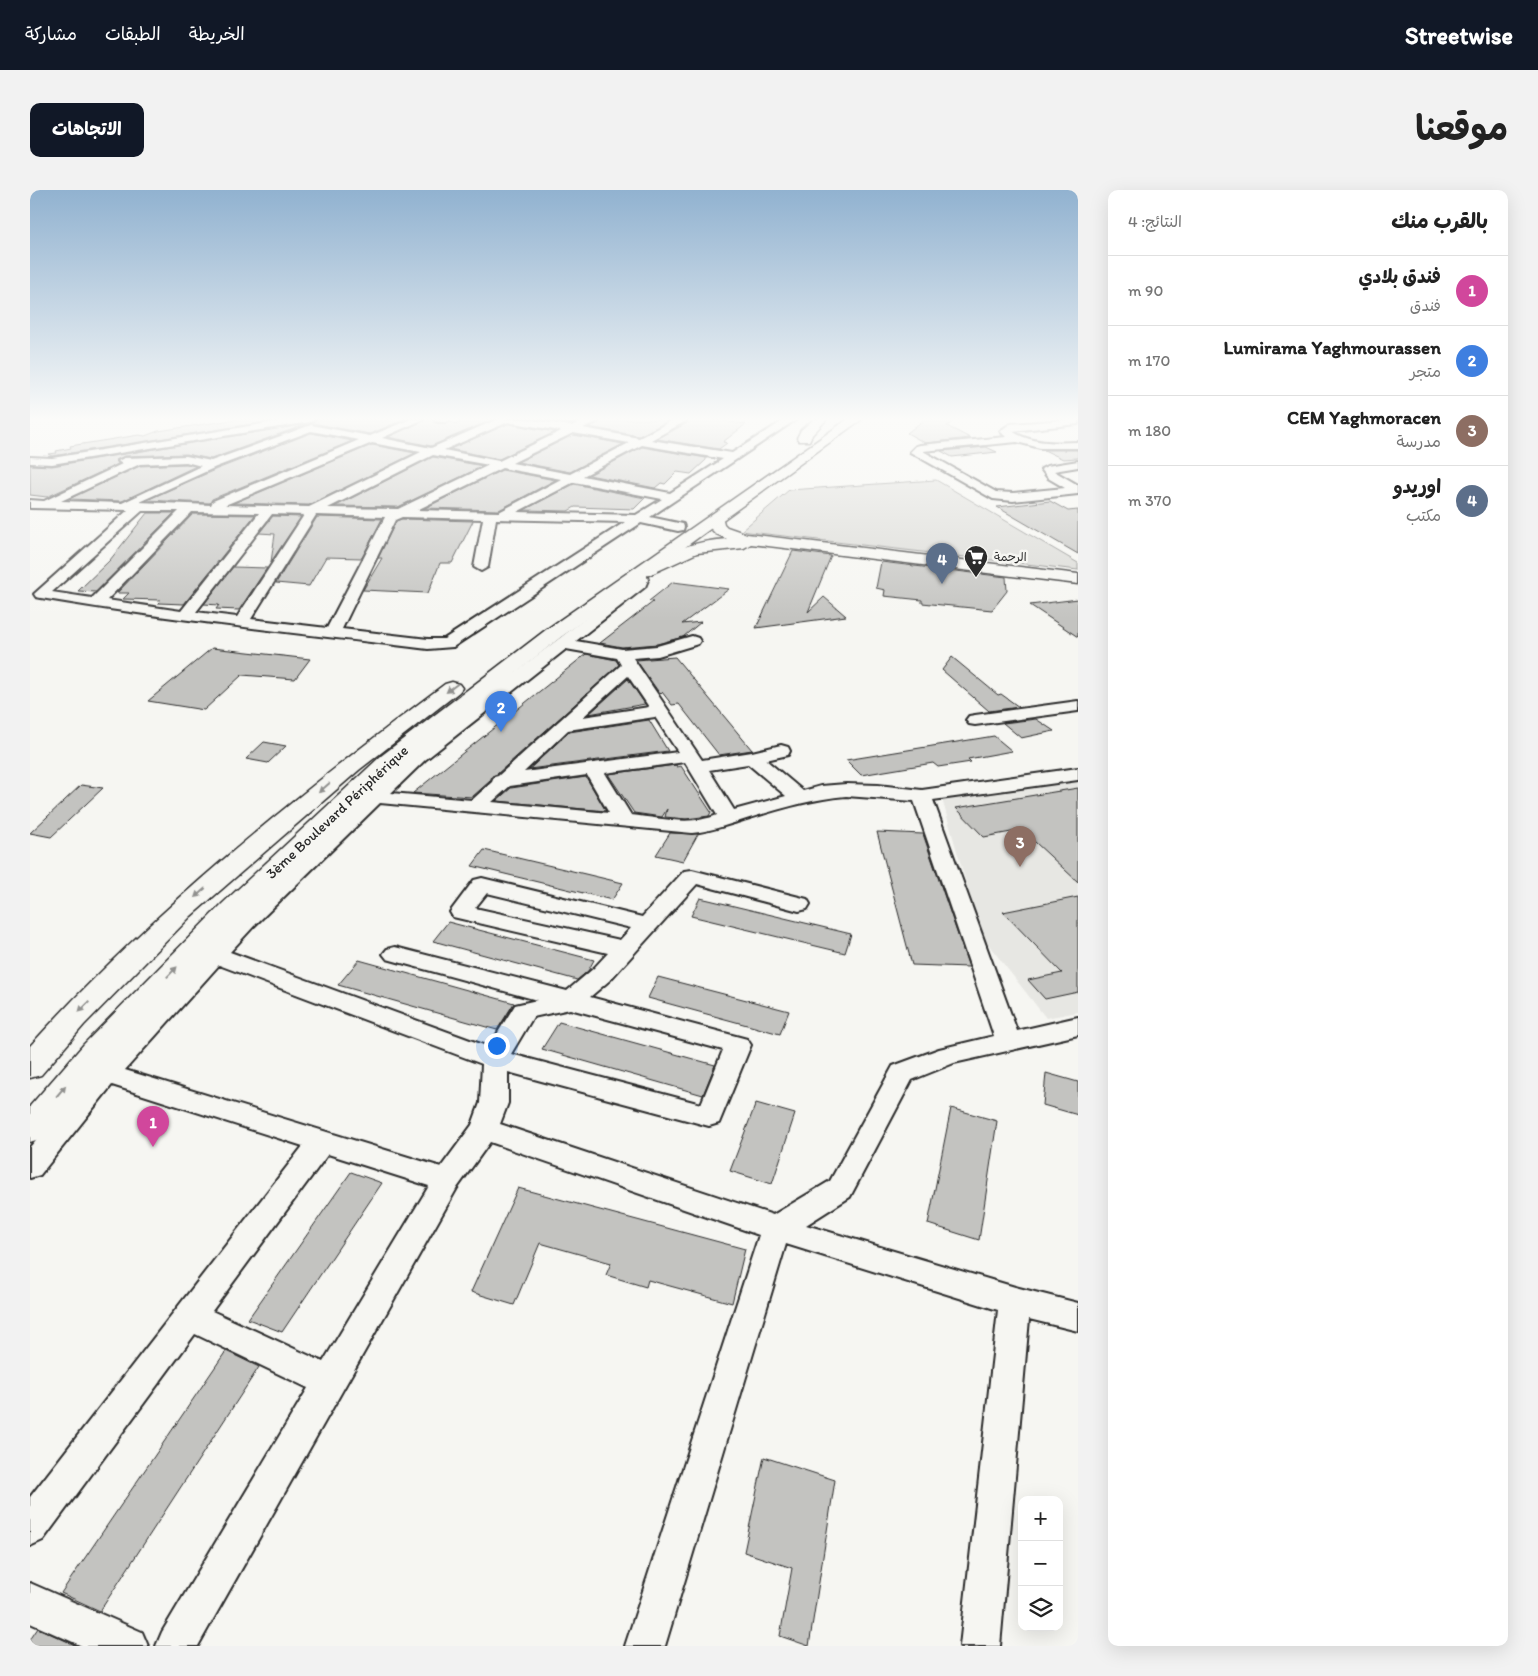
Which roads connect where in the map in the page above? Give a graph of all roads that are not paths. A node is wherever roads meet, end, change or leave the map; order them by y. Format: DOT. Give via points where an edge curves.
graph roads {
  1 [pos="80,487"];
  2 [pos="164,487"];
  3 [pos="257,487"];
  4 [pos="359,487"];
  5 [pos="457,487"];
  6 [pos="555,487"];
  7 [pos="621,487"];
  8 [pos="688,487"];
  9 [pos="741,487"];
  10 [pos="756,487"];
  11 [pos="979,487"];
  12 [pos="1077,490"];
  13 [pos="673,497"];
  14 [pos="30,504"];
  15 [pos="44,504"];
  16 [pos="122,506"];
  17 [pos="140,506"];
  18 [pos="189,508"];
  19 [pos="206,508"];
  20 [pos="269,509"];
  21 [pos="313,510"];
  22 [pos="404,513"];
  23 [pos="496,515"];
  24 [pos="639,519"];
  25 [pos="716,519"];
  26 [pos="678,527"];
  27 [pos="783,544"];
  28 [pos="481,567"];
  29 [pos="639,573"];
  30 [pos="1078,579"];
  31 [pos="94,604"];
  32 [pos="185,616"];
  33 [pos="242,621"];
  34 [pos="333,632"];
  35 [pos="692,642"];
  36 [pos="448,644"];
  37 [pos="563,644"];
  38 [pos="451,660"];
  39 [pos="626,660"];
  40 [pos="1078,706"];
  41 [pos="660,711"];
  42 [pos="975,720"];
  43 [pos="563,725"];
  44 [pos="780,751"];
  45 [pos="752,758"];
  46 [pos="693,761"];
  47 [pos="593,769"];
  48 [pos="1078,774"];
  49 [pos="501,781"];
  50 [pos="922,796"];
  51 [pos="374,797"];
  52 [pos="801,799"];
  53 [pos="475,808"];
  54 [pos="729,818"];
  55 [pos="624,821"];
  56 [pos="799,904"];
  57 [pos="647,925"];
  58 [pos="625,949"];
  59 [pos="395,954"];
  60 [pos="215,955"];
  61 [pos="572,1000"];
  62 [pos="1078,1026"];
  63 [pos="1008,1040"];
  64 [pos="495,1059"];
  65 [pos="30,1067"];
  66 [pos="106,1074"];
  67 [pos="30,1128"];
  68 [pos="484,1129"];
  69 [pos="322,1141"];
  70 [pos="30,1166"];
  71 [pos="447,1180"];
  72 [pos="776,1228"];
  73 [pos="1015,1301"];
  74 [pos="189,1315"];
  75 [pos="1078,1317"];
  76 [pos="330,1382"];
  77 [pos="30,1527"];
  78 [pos="30,1604"];
  79 [pos="128,1646"];
  80 [pos="176,1646"];
  81 [pos="645,1646"];
  82 [pos="980,1646"];
  1 -- 15 [label="street"];
  2 -- 16 [label="street"];
  3 -- 19 [label="street"];
  4 -- 21 [label="street"];
  5 -- 22 [label="street"];
  6 -- 23 [label="street"];
  7 -- 13 [label="street"];
  8 -- 13 [label="street"];
  9 -- 26 [label="main road, 3ème Boulevard Périphérique"];
  10 -- 25 [label="main road, 3ème Boulevard Périphérique"];
  11 -- 12 [label="street" via="993,495 1013,497"];
  13 -- 24 [label="street"];
  14 -- 15 [label="street"];
  15 -- 16 [label="street"];
  16 -- 17 [label="street"];
  17 -- 18 [label="street"];
  17 -- 31 [label="street" via="41,594"];
  18 -- 19 [label="street"];
  18 -- 31 [label="street"];
  19 -- 20 [label="street"];
  20 -- 21 [label="street"];
  20 -- 32 [label="street"];
  21 -- 22 [label="street"];
  21 -- 33 [label="street"];
  22 -- 23 [label="street"];
  22 -- 34 [label="street" via="390,518"];
  23 -- 24 [label="street"];
  23 -- 28 [label="street"];
  24 -- 26 [label="street"];
  24 -- 36 [label="street"];
  25 -- 27 [label="main road" via="716,526 727,533"];
  25 -- 29 [label="main road, 3ème Boulevard Périphérique"];
  26 -- 65 [label="main road, 3ème Boulevard Périphérique, one-way" via="505,648 351,765 181,910 72,1018"];
  27 -- 29 [label="main road" via="702,545 682,551"];
  27 -- 30 [label="main road"];
  29 -- 37 [label="street" via="640,584"];
  67 -- 29 [label="main road, 3ème Boulevard Périphérique, one-way" via="95,1052 233,909 389,760 554,633"];
  31 -- 32 [label="street"];
  32 -- 33 [label="street"];
  33 -- 34 [label="street"];
  34 -- 36 [label="street"];
  35 -- 39 [label="street"];
  36 -- 38 [label="street"];
  37 -- 39 [label="street"];
  37 -- 51 [label="street" via="418,756"];
  39 -- 41 [label="street"];
  39 -- 43 [label="street"];
  40 -- 42 [label="street"];
  41 -- 43 [label="street"];
  41 -- 46 [label="street"];
  43 -- 49 [label="street"];
  44 -- 45 [label="street"];
  45 -- 46 [label="street"];
  45 -- 52 [label="street"];
  46 -- 47 [label="street"];
  46 -- 54 [label="street"];
  47 -- 49 [label="street"];
  47 -- 55 [label="street"];
  48 -- 50 [label="street"];
  49 -- 53 [label="street"];
  50 -- 52 [label="street" via="846,790 821,792"];
  50 -- 63 [label="street"];
  51 -- 53 [label="street"];
  51 -- 60 [label="street"];
  52 -- 54 [label="street"];
  53 -- 55 [label="street"];
  54 -- 55 [label="street" via="711,825 692,827"];
  56 -- 57 [label="street" via="692,876"];
  57 -- 58 [label="street"];
  57 -- 58 [label="street" via="482,885 461,912"];
  58 -- 61 [label="street"];
  59 -- 61 [label="street"];
  60 -- 64 [label="street"];
  60 -- 66 [label="street"];
  61 -- 64 [label="street" via="524,1011"];
  61 -- 64 [label="street" via="738,1045 709,1116"];
  62 -- 63 [label="street"];
  63 -- 72 [label="street" via="948,1055 902,1073 840,1189"];
  64 -- 68 [label="street" via="494,1103"];
  66 -- 69 [label="street"];
  66 -- 70 [label="street"];
  68 -- 71 [label="street"];
  68 -- 72 [label="street"];
  69 -- 71 [label="street"];
  69 -- 74 [label="street"];
  71 -- 76 [label="street"];
  72 -- 73 [label="street"];
  72 -- 81 [label="street"];
  73 -- 75 [label="street"];
  73 -- 82 [label="street"];
  74 -- 76 [label="street"];
  74 -- 77 [label="street"];
  76 -- 80 [label="street"];
  78 -- 79 [label="street"];
}
